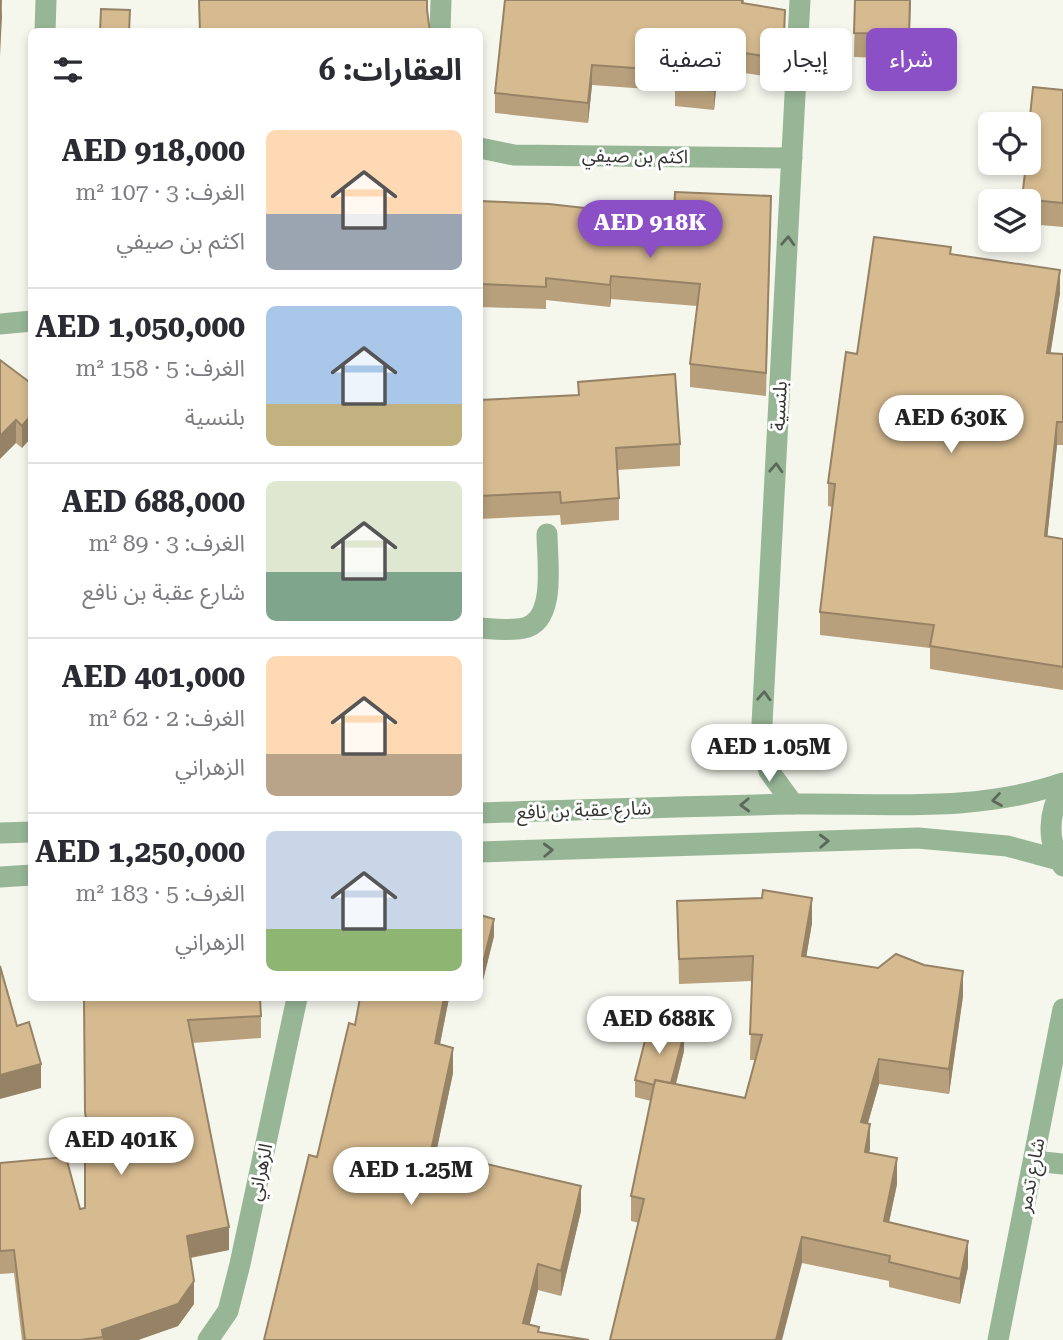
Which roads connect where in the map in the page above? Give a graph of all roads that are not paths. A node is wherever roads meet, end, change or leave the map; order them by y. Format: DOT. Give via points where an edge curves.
graph roads {
  1 [pos="46,0"];
  2 [pos="441,0"];
  3 [pos="800,0"];
  4 [pos="45,28"];
  5 [pos="440,28"];
  6 [pos="483,149"];
  7 [pos="792,158"];
  8 [pos="28,321"];
  9 [pos="0,324"];
  10 [pos="547,534"];
  11 [pos="483,628"];
  12 [pos="1063,785"];
  13 [pos="793,804"];
  14 [pos="483,813"];
  15 [pos="28,832"];
  16 [pos="0,833"];
  17 [pos="483,852"];
  18 [pos="1061,863"];
  19 [pos="28,875"];
  20 [pos="0,877"];
  21 [pos="296,1001"];
  22 [pos="1063,1009"];
  23 [pos="1034,1161"];
  24 [pos="1063,1164"];
  25 [pos="208,1340"];
  26 [pos="998,1340"];
  1 -- 4 [label="street"];
  2 -- 5 [label="street"];
  3 -- 7 [label="street, بلنسية"];
  6 -- 7 [label="street, اكثم بن صيفي" via="514,155"];
  13 -- 7 [label="street, بلنسية, one-way" via="769,771 761,743"];
  8 -- 9 [label="street"];
  10 -- 11 [label="street" via="546,606 539,620 526,628"];
  12 -- 13 [label="street, شارع عقبة بن نافع, one-way" via="983,803"];
  12 -- 18 [label="street" via="1051,820 1052,840"];
  13 -- 14 [label="street, شارع عقبة بن نافع, one-way"];
  15 -- 16 [label="street"];
  17 -- 18 [label="street, شارع عقبة بن نافع, one-way" via="918,838 1007,846"];
  19 -- 20 [label="street"];
  21 -- 25 [label="street, الزهراني" via="228,1311"];
  22 -- 23 [label="street, شارع تدمر"];
  23 -- 24 [label="street"];
  23 -- 26 [label="street, شارع تدمر"];
}
